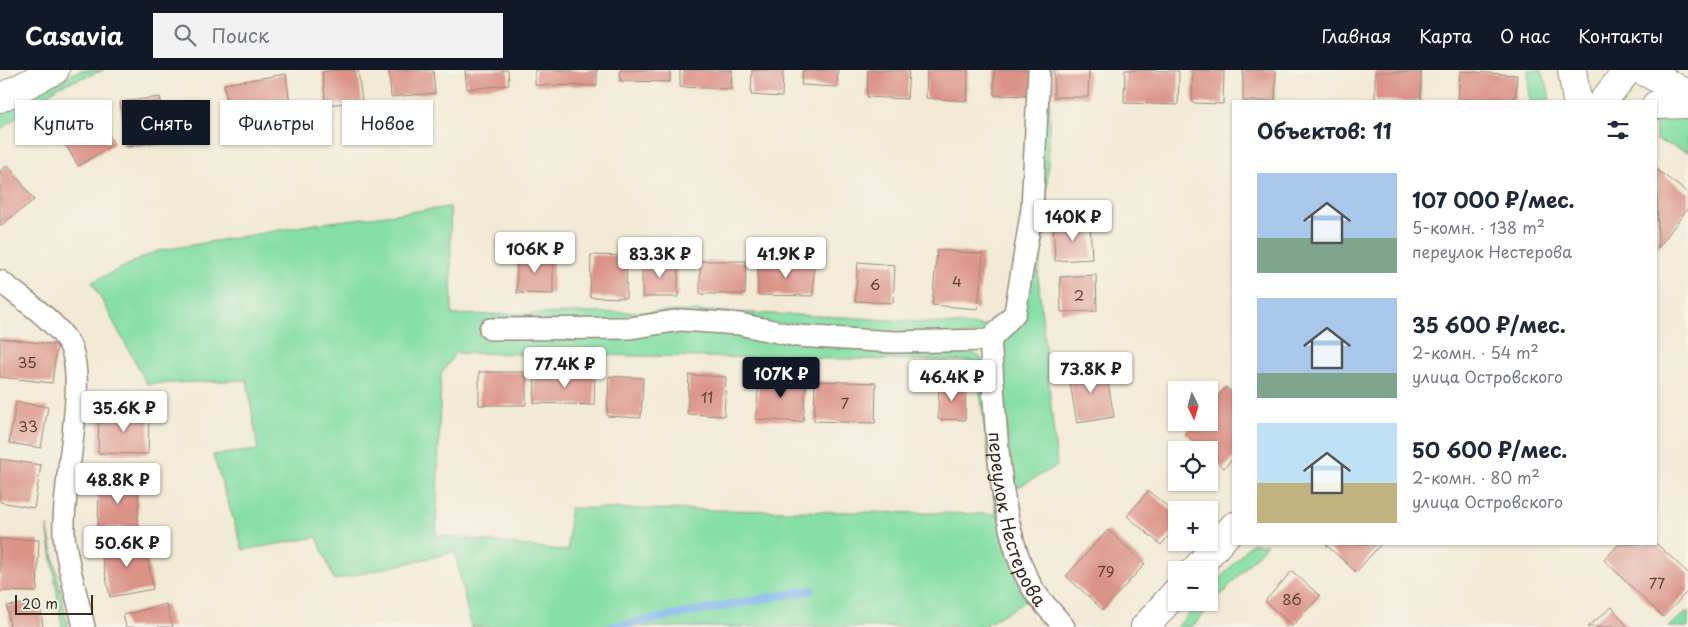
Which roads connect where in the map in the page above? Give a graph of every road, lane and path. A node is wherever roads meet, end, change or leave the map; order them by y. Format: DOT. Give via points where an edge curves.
graph roads {
  1 [pos="55,70"];
  2 [pos="1039,70"];
  3 [pos="1572,70"];
  4 [pos="1628,70"];
  5 [pos="1641,70"];
  6 [pos="1688,94"];
  7 [pos="0,98"];
  8 [pos="1577,100"];
  9 [pos="1604,100"];
  10 [pos="1688,104"];
  11 [pos="1657,105"];
  12 [pos="0,281"];
  13 [pos="490,329"];
  14 [pos="990,340"];
  15 [pos="1232,528"];
  16 [pos="1203,561"];
  17 [pos="1168,601"];
  18 [pos="84,627"];
  19 [pos="1064,627"];
  20 [pos="1145,627"];
  1 -- 7 [label="street"];
  2 -- 14 [label="street" via="1032,209 1015,313"];
  3 -- 8 [label="street"];
  4 -- 9 [label="street"];
  5 -- 6 [label="street"];
  10 -- 11 [label="street"];
  12 -- 18 [label="street" via="39,312 68,343 78,380 64,534"];
  13 -- 14 [label="street" via="630,328 681,320 739,324 797,336 826,338 894,342"];
  14 -- 19 [label="street, переулок Нестерова" via="1001,462 1014,544 1034,591"];
  15 -- 16 [label="street"];
  17 -- 20 [label="street"];
}
